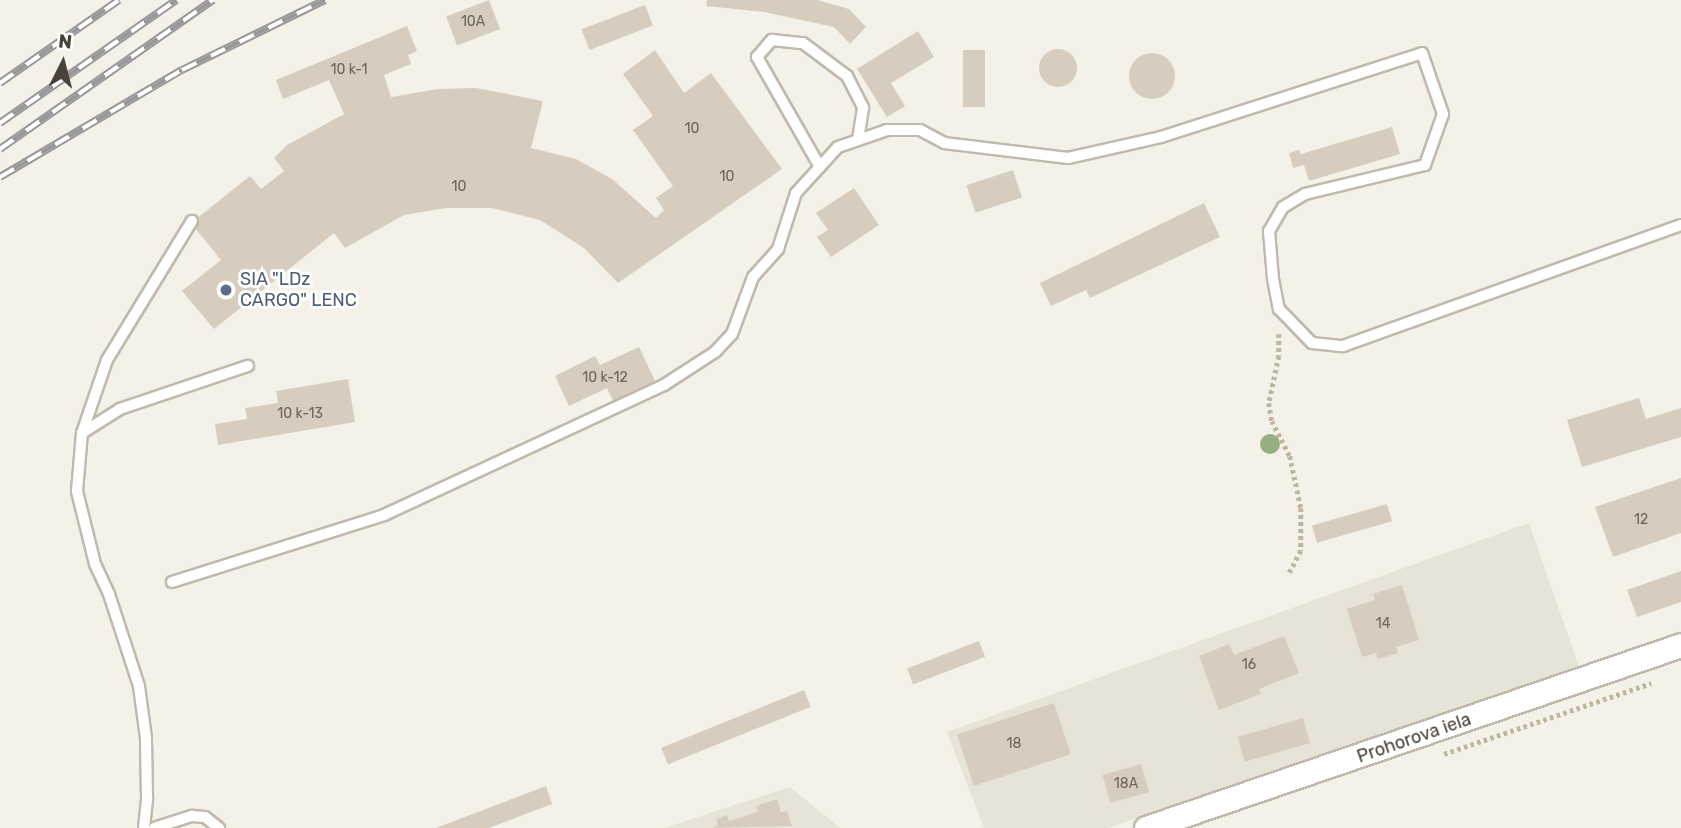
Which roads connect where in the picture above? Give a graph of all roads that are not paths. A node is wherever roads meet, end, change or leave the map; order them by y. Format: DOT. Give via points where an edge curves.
graph roads {
  1 [pos="858,140"];
  2 [pos="820,167"];
  3 [pos="192,221"];
  4 [pos="1681,225"];
  5 [pos="248,366"];
  6 [pos="82,432"];
  7 [pos="172,582"];
  8 [pos="1681,645"];
  9 [pos="144,828"];
  10 [pos="154,828"];
  11 [pos="219,828"];
  12 [pos="1146,828"];
  1 -- 2 [label="lane" via="838,147"];
  1 -- 2 [label="lane" via="863,108 847,76 803,43 772,40 757,57"];
  1 -- 4 [label="lane" via="887,131 920,130 944,143 1069,158 1161,137 1422,53 1443,114 1425,165 1305,194 1283,207 1269,232 1279,309 1311,343 1343,346"];
  2 -- 7 [label="lane" via="796,193 778,249 753,277 733,334 715,352 664,385 384,515"];
  3 -- 6 [label="lane" via="107,360"];
  5 -- 6 [label="lane" via="120,409"];
  6 -- 9 [label="lane" via="76,491 95,564 139,686 146,738"];
  8 -- 12 [label="street, Prohorova iela"];
  10 -- 11 [label="lane" via="192,816 205,817"];
}
